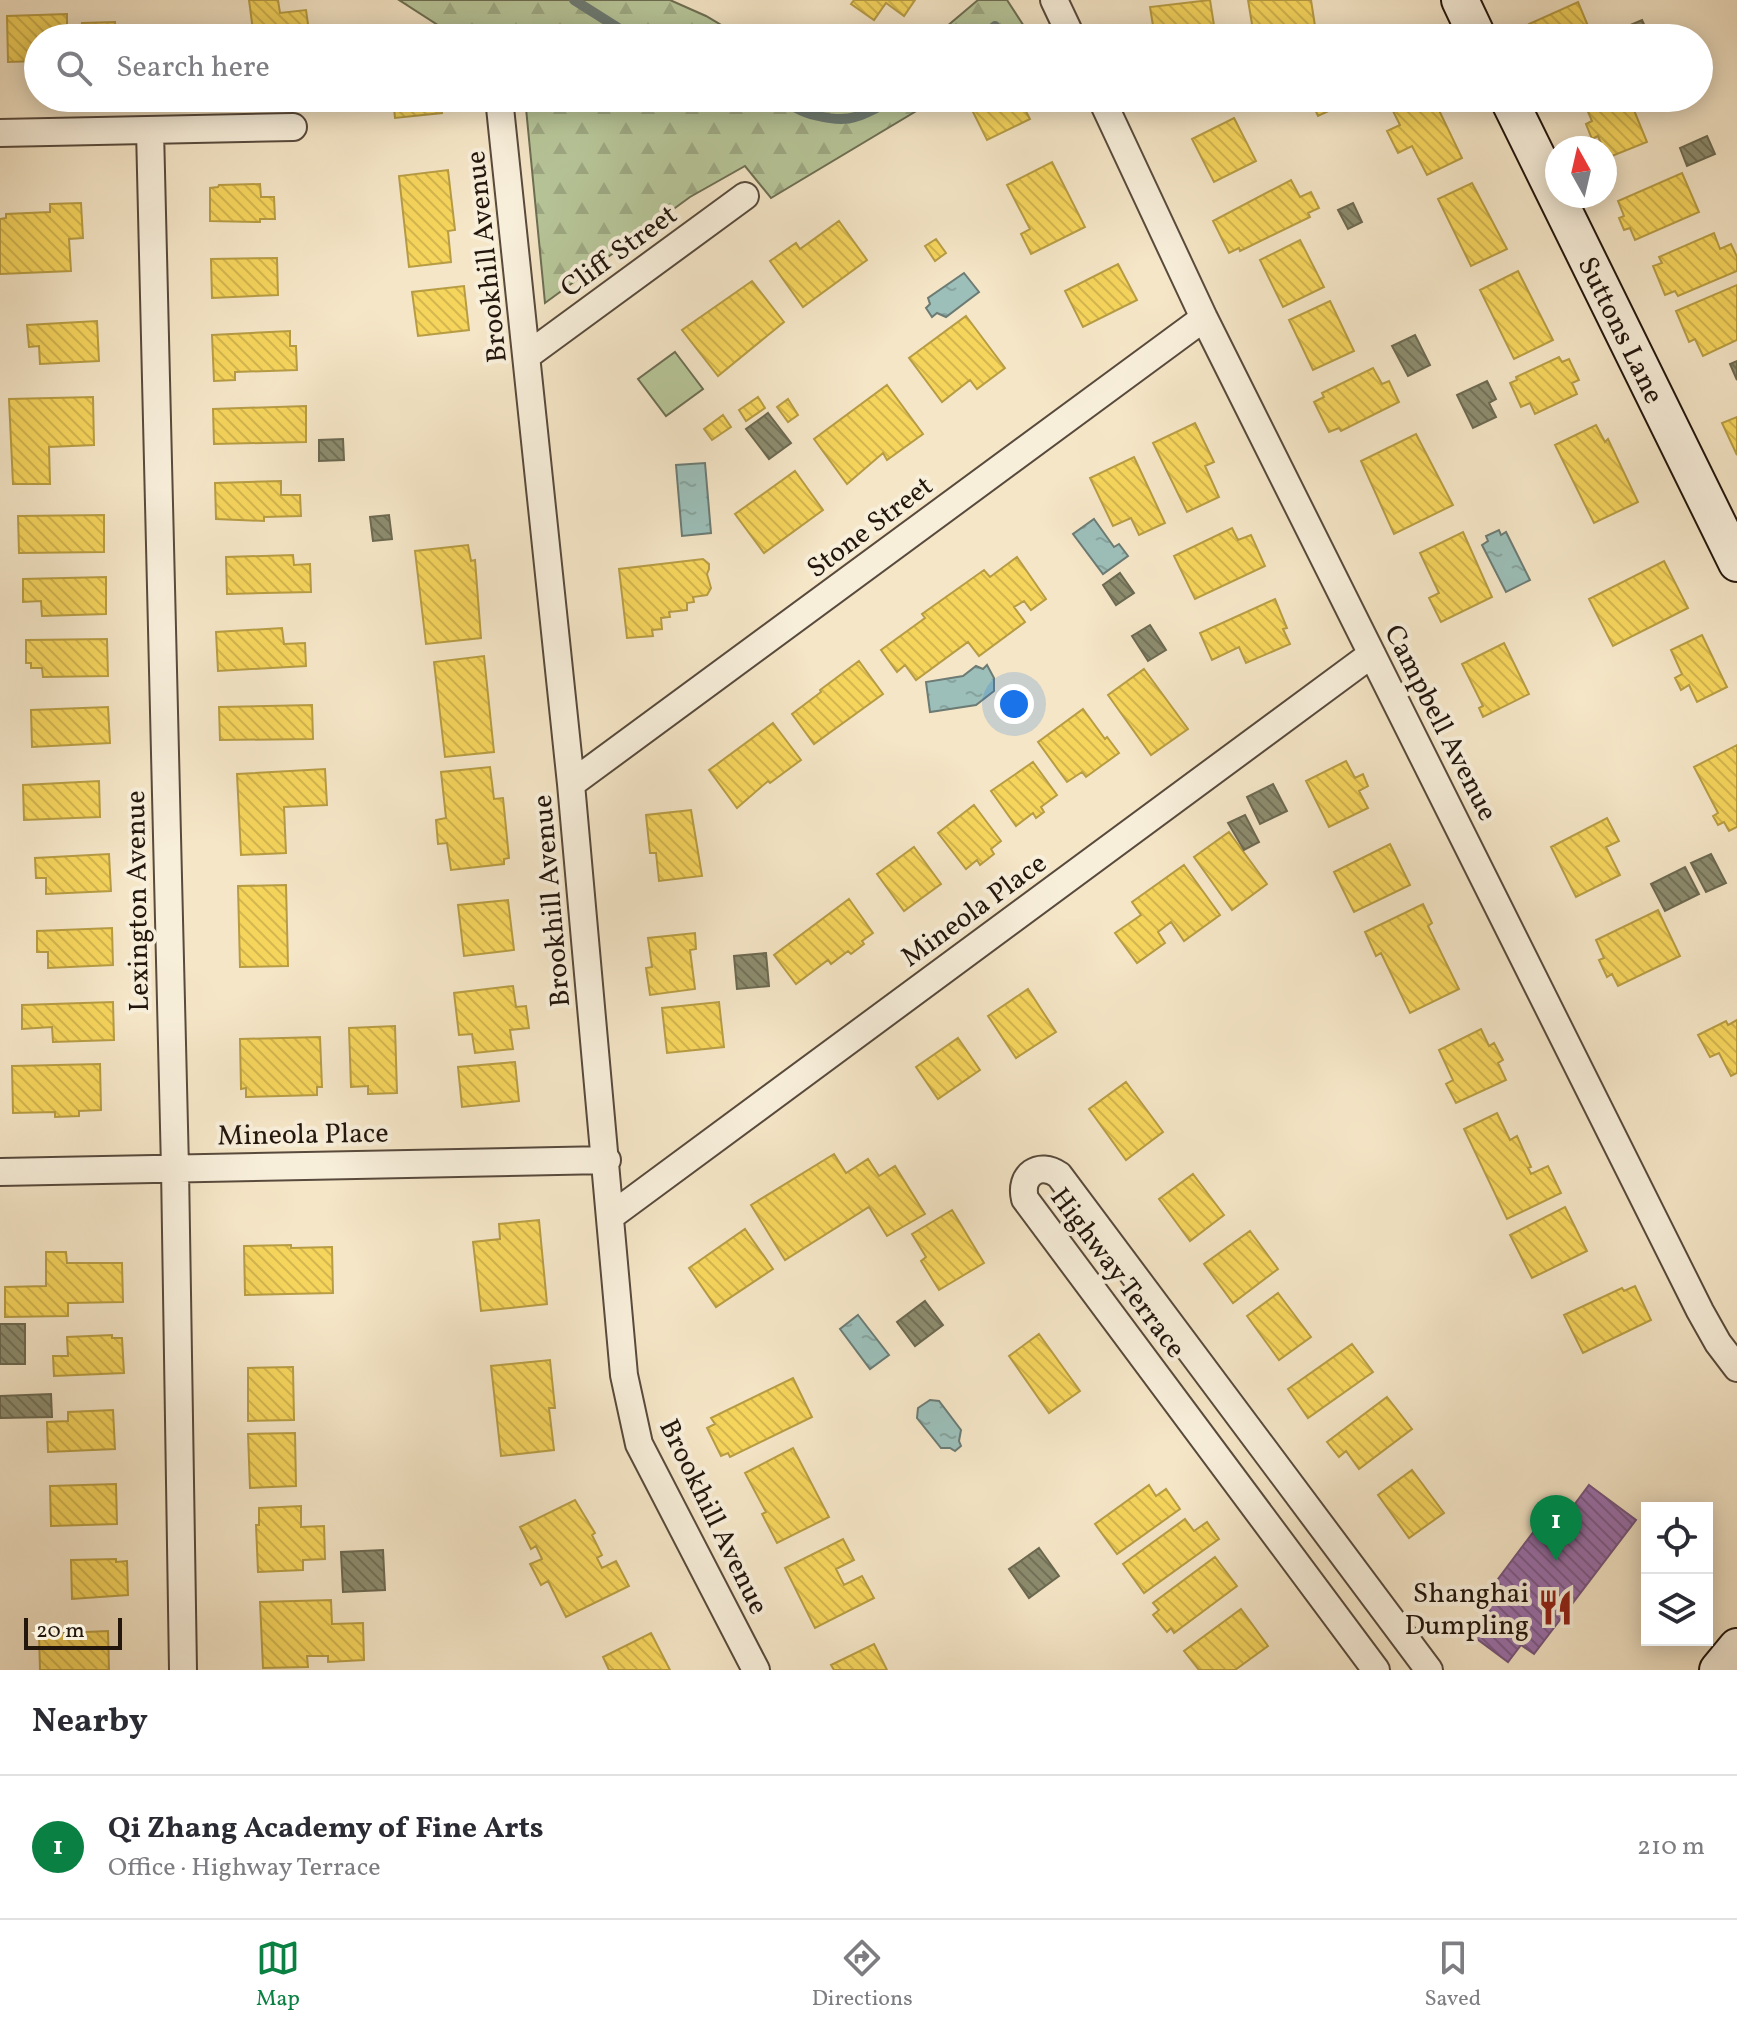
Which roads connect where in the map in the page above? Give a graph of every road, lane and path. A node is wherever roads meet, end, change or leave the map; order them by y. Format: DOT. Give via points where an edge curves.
graph roads {
  1 [pos="1054,0"];
  2 [pos="1460,0"];
  3 [pos="1065,24"];
  4 [pos="1471,24"];
  5 [pos="501,112"];
  6 [pos="1108,112"];
  7 [pos="1515,112"];
  8 [pos="293,127"];
  9 [pos="150,130"];
  10 [pos="0,133"];
  11 [pos="745,196"];
  12 [pos="1204,318"];
  13 [pos="528,355"];
  14 [pos="1737,563"];
  15 [pos="1372,654"];
  16 [pos="571,784"];
  17 [pos="607,1160"];
  18 [pos="175,1168"];
  19 [pos="0,1172"];
  20 [pos="611,1216"];
  21 [pos="1737,1368"];
  22 [pos="1303,1502"];
  23 [pos="1270,1528"];
  24 [pos="1737,1647"];
  25 [pos="183,1670"];
  26 [pos="756,1670"];
  27 [pos="1376,1670"];
  28 [pos="1429,1670"];
  29 [pos="1718,1670"];
  1 -- 3 [label="street"];
  2 -- 4 [label="street"];
  5 -- 13 [label="street, Brookhill Avenue"];
  6 -- 12 [label="street, Campbell Avenue"];
  7 -- 14 [label="street, Suttons Lane"];
  8 -- 9 [label="street"];
  9 -- 10 [label="street"];
  9 -- 18 [label="street, Lexington Avenue"];
  11 -- 13 [label="street, Cliff Street"];
  12 -- 15 [label="street, Campbell Avenue"];
  12 -- 16 [label="street, Stone Street"];
  13 -- 16 [label="street, Brookhill Avenue"];
  15 -- 20 [label="street, Mineola Place"];
  15 -- 21 [label="street, Campbell Avenue" via="1700,1311"];
  16 -- 17 [label="street, Brookhill Avenue"];
  17 -- 18 [label="street, Mineola Place"];
  17 -- 20 [label="street, Brookhill Avenue"];
  18 -- 19 [label="street, Mineola Place"];
  18 -- 25 [label="street, Lexington Avenue"];
  20 -- 26 [label="street, Brookhill Avenue" via="624,1375 639,1444"];
  22 -- 23 [label="street"];
  22 -- 23 [label="street, Highway Terrace" via="1059,1175 1045,1169 1028,1175 1025,1199"];
  22 -- 28 [label="street, Highway Terrace"];
  23 -- 27 [label="street, Highway Terrace"];
  24 -- 29 [label="street"];
}
